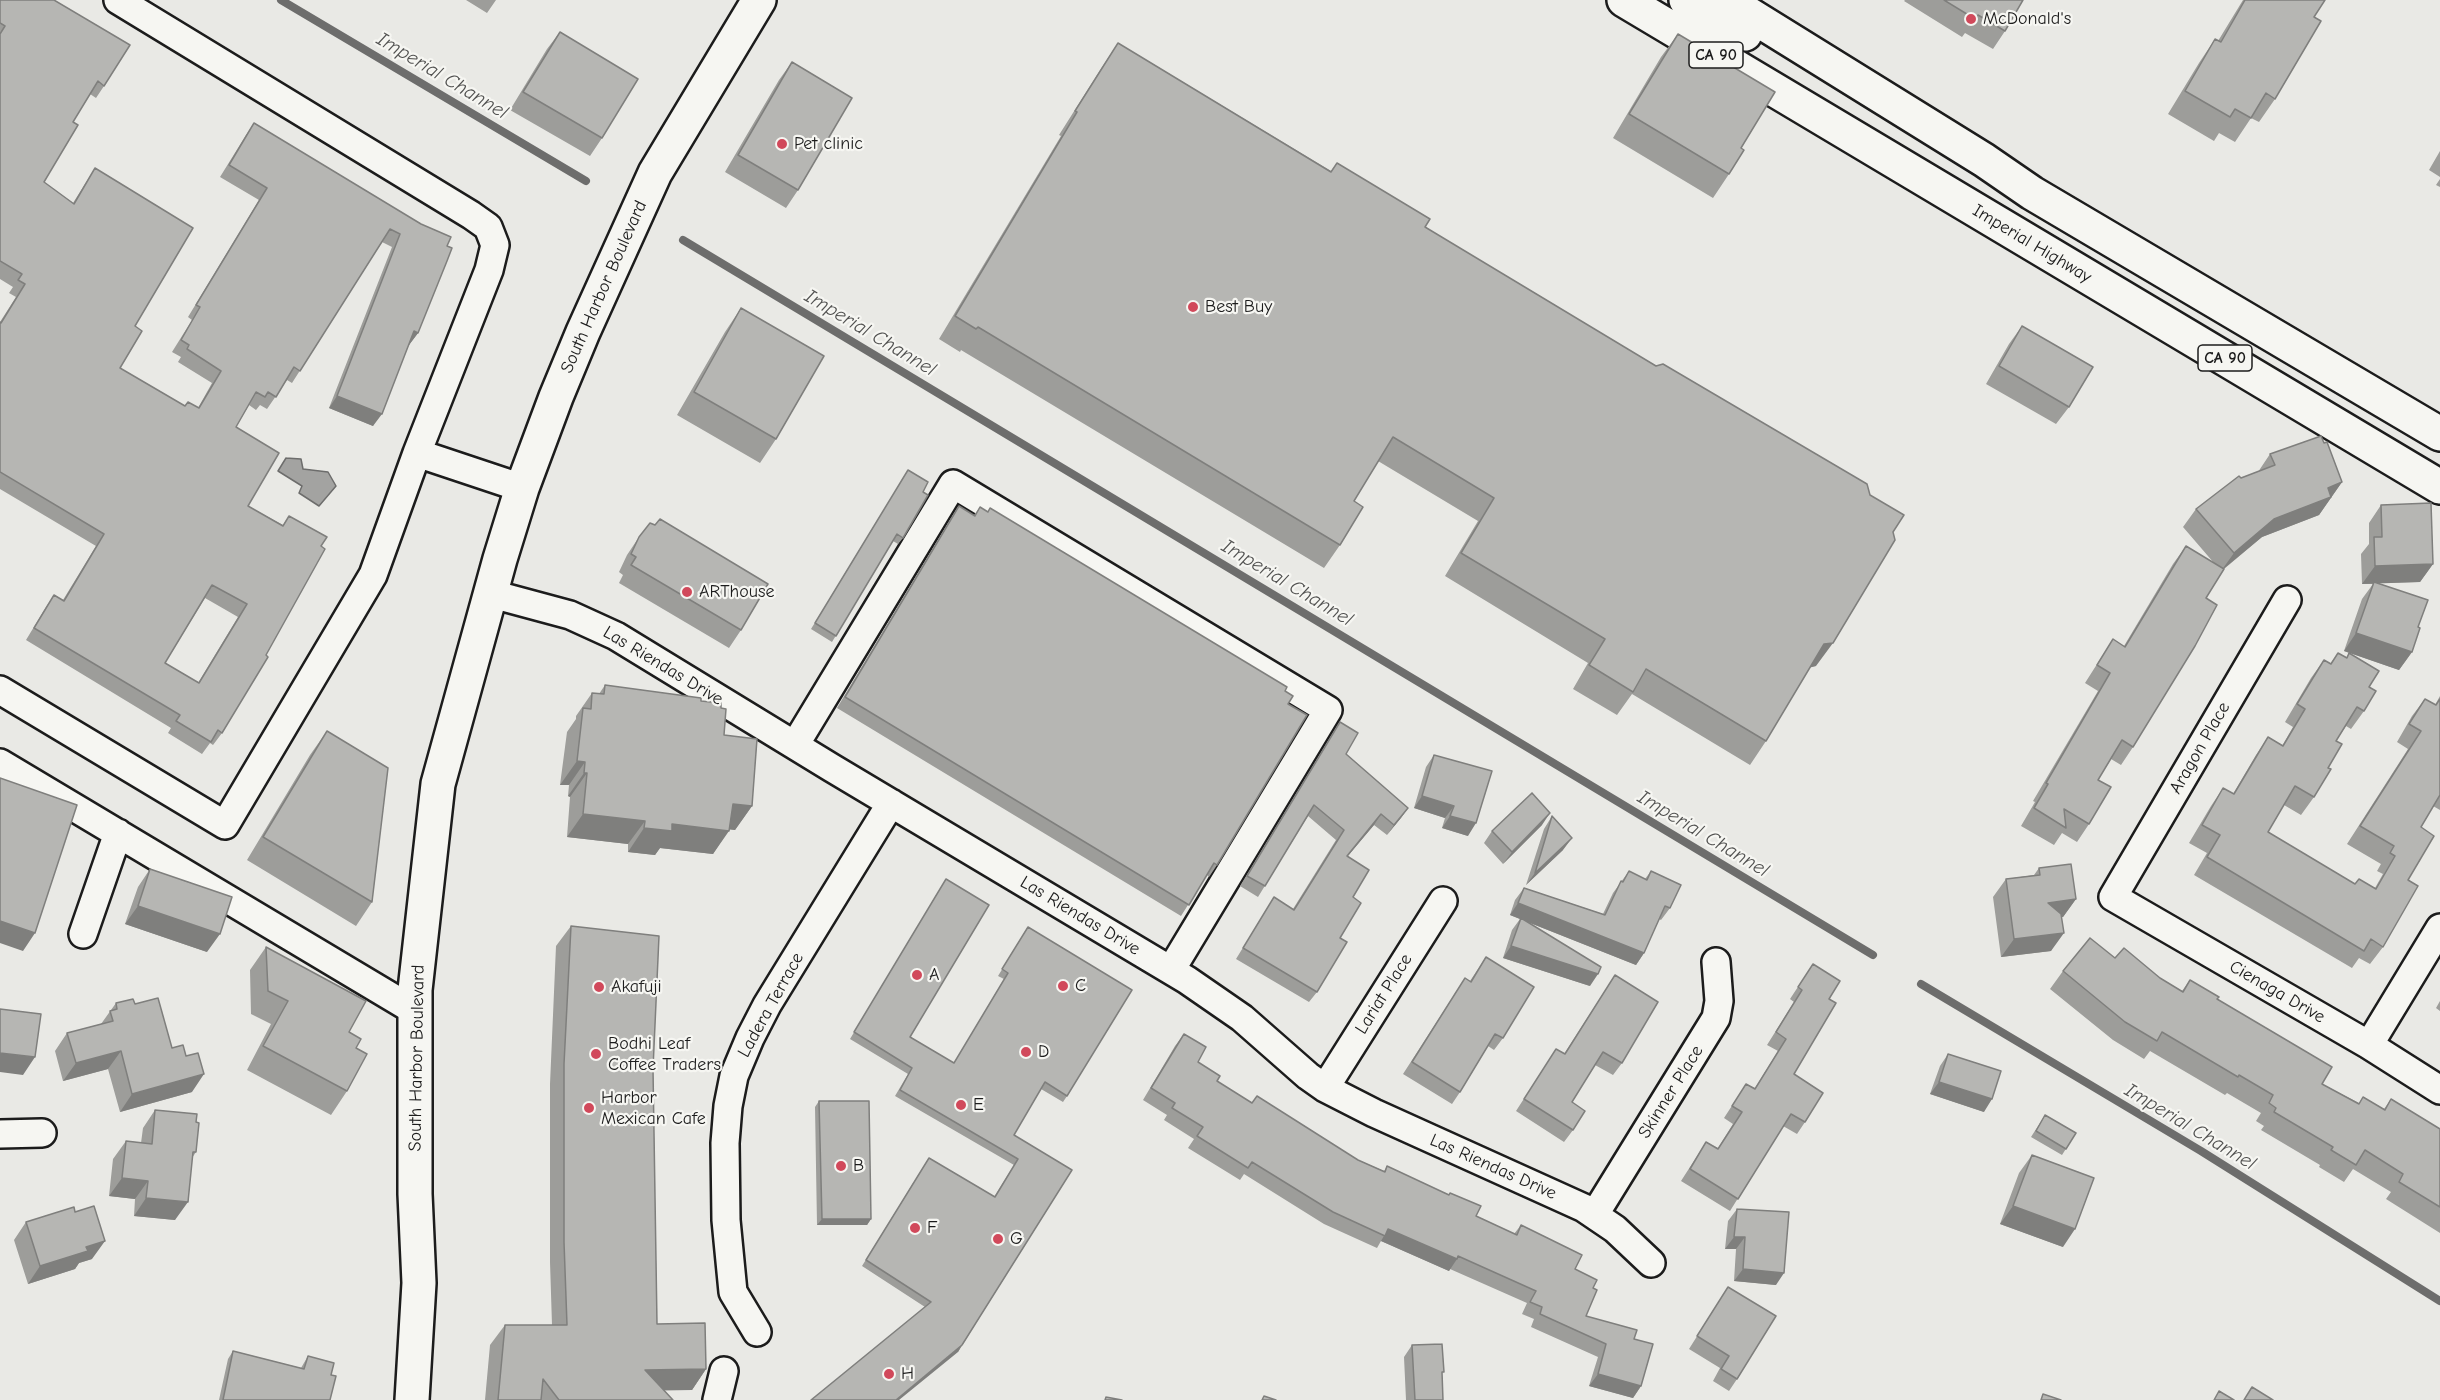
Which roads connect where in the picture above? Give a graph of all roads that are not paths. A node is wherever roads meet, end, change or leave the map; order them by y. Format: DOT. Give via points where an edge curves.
graph roads {
  1 [pos="118,0"];
  2 [pos="759,0"];
  3 [pos="1624,0"];
  4 [pos="1686,0"];
  5 [pos="1726,0"];
  6 [pos="1785,35"];
  7 [pos="2440,434"];
  8 [pos="417,453"];
  9 [pos="2440,487"];
  10 [pos="522,488"];
  11 [pos="492,594"];
  12 [pos="2287,600"];
  13 [pos="0,690"];
  14 [pos="795,745"];
  15 [pos="0,763"];
  16 [pos="891,803"];
  17 [pos="118,833"];
  18 [pos="2113,897"];
  19 [pos="1443,901"];
  20 [pos="2440,928"];
  21 [pos="83,934"];
  22 [pos="1716,962"];
  23 [pos="1171,970"];
  24 [pos="415,1011"];
  25 [pos="2369,1045"];
  26 [pos="1325,1088"];
  27 [pos="2440,1090"];
  28 [pos="42,1133"];
  29 [pos="0,1134"];
  30 [pos="1595,1215"];
  31 [pos="1651,1263"];
  32 [pos="757,1332"];
  33 [pos="724,1371"];
  34 [pos="412,1400"];
  35 [pos="717,1400"];
  1 -- 8 [label="street" via="488,227 495,245 492,263"];
  2 -- 10 [label="main road, South Harbor Boulevard" via="655,173 583,332"];
  3 -- 9 [label="main road, Imperial Highway / CA 90"];
  4 -- 6 [label="main road" via="1753,37"];
  5 -- 6 [label="main road, CA 90"];
  6 -- 7 [label="main road, CA 90" via="2041,199"];
  8 -- 10 [label="street"];
  8 -- 13 [label="street" via="373,575 225,825"];
  10 -- 11 [label="main road, South Harbor Boulevard"];
  11 -- 14 [label="street, Las Riendas Drive" via="570,615 616,636"];
  11 -- 24 [label="main road, South Harbor Boulevard" via="438,784 414,990"];
  12 -- 18 [label="street, Aragon Place"];
  14 -- 16 [label="street, Las Riendas Drive"];
  14 -- 23 [label="street" via="953,484 1328,710"];
  15 -- 17 [label="street"];
  16 -- 23 [label="street, Las Riendas Drive"];
  16 -- 32 [label="street, Ladera Terrace" via="767,1005 734,1076 725,1143 726,1220 734,1292"];
  17 -- 21 [label="street"];
  17 -- 24 [label="street"];
  18 -- 25 [label="street, Cienaga Drive"];
  19 -- 26 [label="street, Lariat Place"];
  20 -- 25 [label="street"];
  22 -- 30 [label="street, Skinner Place" via="1716,1018"];
  23 -- 26 [label="street, Las Riendas Drive" via="1242,1018"];
  24 -- 34 [label="main road, South Harbor Boulevard" via="419,1283"];
  25 -- 27 [label="street, Cienaga Drive"];
  26 -- 30 [label="street, Las Riendas Drive"];
  28 -- 29 [label="street"];
  30 -- 31 [label="street, Las Riendas Drive"];
  33 -- 35 [label="street"];
}
